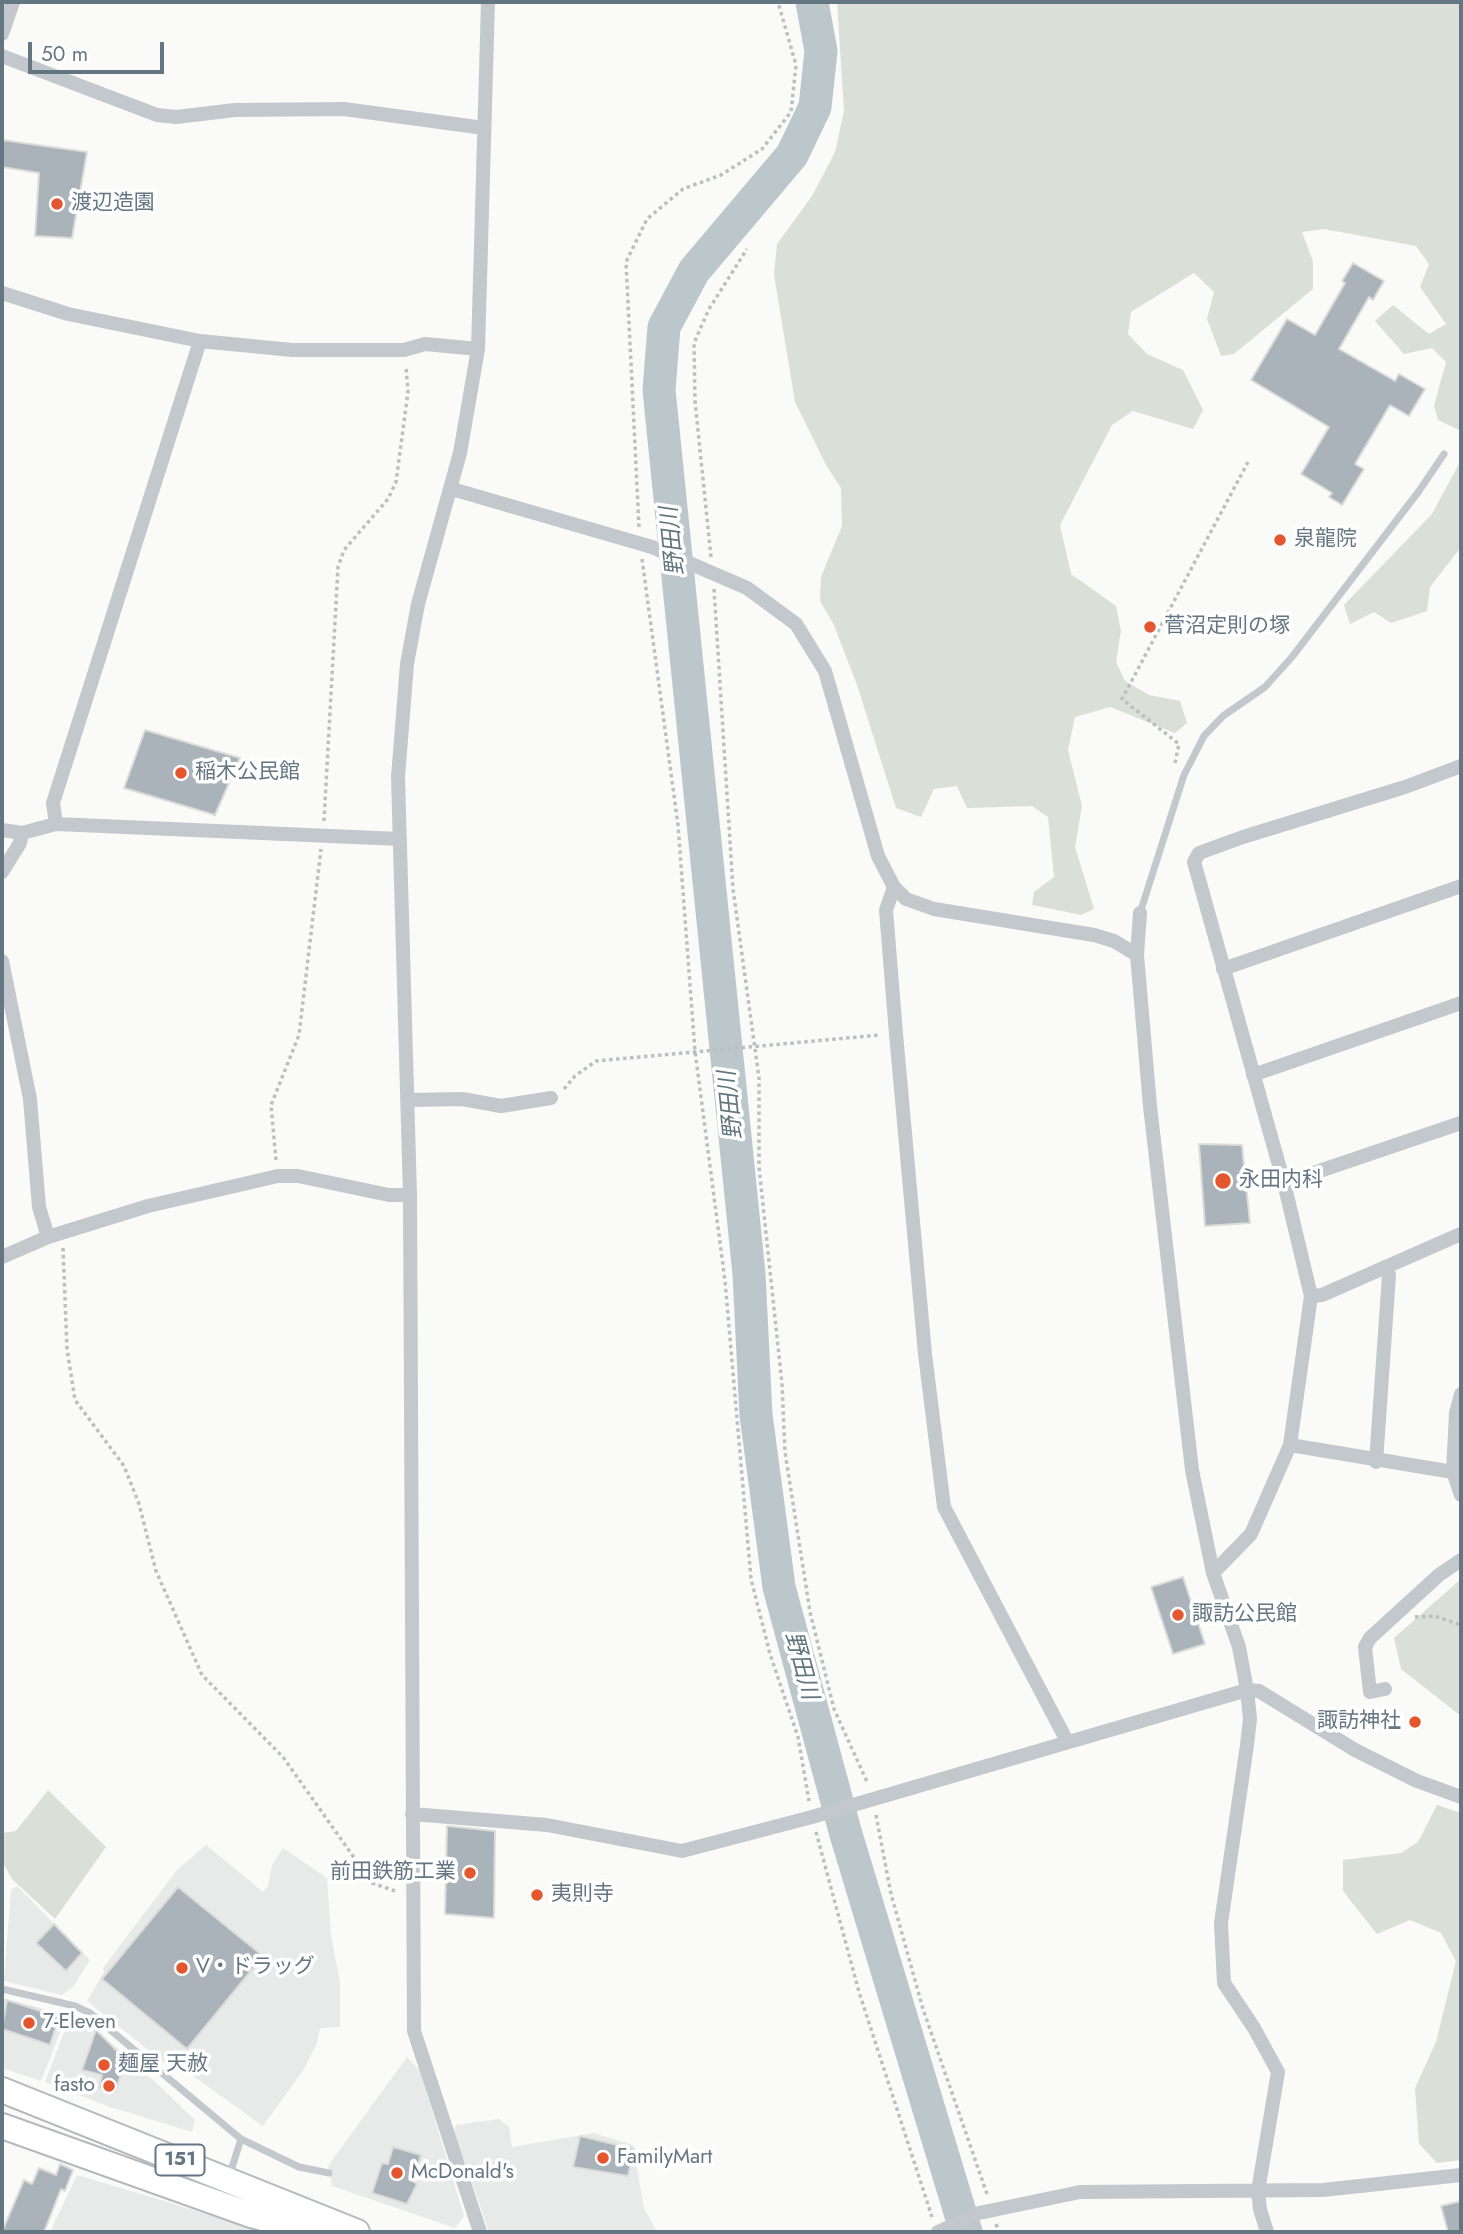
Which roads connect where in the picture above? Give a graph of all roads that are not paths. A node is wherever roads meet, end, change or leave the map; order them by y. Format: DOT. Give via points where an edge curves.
graph roads {
  1 [pos="13,2"];
  2 [pos="488,2"];
  3 [pos="2,34"];
  4 [pos="2,56"];
  5 [pos="484,128"];
  6 [pos="2,293"];
  7 [pos="200,341"];
  8 [pos="478,349"];
  9 [pos="1444,454"];
  10 [pos="452,489"];
  11 [pos="1461,766"];
  12 [pos="56,824"];
  13 [pos="2,830"];
  14 [pos="22,833"];
  15 [pos="399,839"];
  16 [pos="2,872"];
  17 [pos="1461,886"];
  18 [pos="894,887"];
  19 [pos="1140,913"];
  20 [pos="1137,955"];
  21 [pos="2,961"];
  22 [pos="1223,970"];
  23 [pos="1461,1003"];
  24 [pos="1253,1075"];
  25 [pos="551,1098"];
  26 [pos="408,1100"];
  27 [pos="1461,1123"];
  28 [pos="1284,1183"];
  29 [pos="410,1195"];
  30 [pos="1461,1234"];
  31 [pos="48,1237"];
  32 [pos="2,1257"];
  33 [pos="1385,1267"];
  34 [pos="1311,1296"];
  35 [pos="1461,1394"];
  36 [pos="1290,1445"];
  37 [pos="1376,1462"];
  38 [pos="1452,1472"];
  39 [pos="1461,1495"];
  40 [pos="1461,1560"];
  41 [pos="1213,1573"];
  42 [pos="1385,1689"];
  43 [pos="1247,1690"];
  44 [pos="1067,1741"];
  45 [pos="1461,1797"];
  46 [pos="412,1814"];
  47 [pos="2,1989"];
  48 [pos="2,2090"];
  49 [pos="2,2126"];
  50 [pos="241,2139"];
  51 [pos="329,2174"];
  52 [pos="1461,2175"];
  53 [pos="228,2179"];
  54 [pos="1258,2191"];
  55 [pos="937,2229"];
  56 [pos="314,2232"];
  57 [pos="357,2232"];
  58 [pos="480,2232"];
  59 [pos="1267,2232"];
  1 -- 3 [label="street"];
  2 -- 5 [label="street"];
  4 -- 5 [label="street" via="157,115 344,109"];
  5 -- 8 [label="street"];
  6 -- 7 [label="street" via="68,314"];
  7 -- 8 [label="street" via="292,350 404,350 425,344"];
  7 -- 12 [label="street" via="53,803"];
  8 -- 10 [label="street"];
  9 -- 19 [label="lane" via="1292,657 1265,687 1223,716 1204,736 1184,775"];
  10 -- 15 [label="street" via="418,604 407,664 398,776"];
  10 -- 18 [label="street" via="646,546 708,570 747,588 796,624 825,671 878,856"];
  11 -- 22 [label="street" via="1199,853 1194,862"];
  12 -- 14 [label="street"];
  12 -- 15 [label="street"];
  13 -- 14 [label="street"];
  14 -- 16 [label="street"];
  15 -- 26 [label="street"];
  17 -- 22 [label="street"];
  18 -- 20 [label="street" via="906,899 934,909 1094,935"];
  18 -- 44 [label="street" via="886,910 925,1354 944,1507"];
  19 -- 20 [label="street"];
  20 -- 41 [label="street" via="1192,1470"];
  21 -- 31 [label="street" via="30,1099 39,1207"];
  22 -- 24 [label="street"];
  23 -- 24 [label="street"];
  24 -- 28 [label="street"];
  25 -- 26 [label="street" via="501,1106 462,1099"];
  26 -- 29 [label="street"];
  27 -- 28 [label="street"];
  28 -- 34 [label="street"];
  29 -- 31 [label="street" via="278,1176 148,1206"];
  29 -- 46 [label="street"];
  30 -- 33 [label="street"];
  31 -- 32 [label="street"];
  33 -- 34 [label="street" via="1321,1296"];
  33 -- 37 [label="street" via="1389,1275"];
  34 -- 36 [label="street"];
  35 -- 38 [label="street"];
  36 -- 37 [label="street"];
  36 -- 41 [label="street" via="1251,1534"];
  37 -- 38 [label="street"];
  38 -- 39 [label="street"];
  40 -- 42 [label="street" via="1370,1638 1365,1647 1370,1692"];
  41 -- 43 [label="street" via="1239,1647"];
  43 -- 44 [label="street"];
  43 -- 45 [label="street" via="1259,1691 1354,1750"];
  43 -- 54 [label="street" via="1250,1719 1221,1923 1224,1983 1278,2072"];
  44 -- 46 [label="street" via="682,1851 547,1825"];
  46 -- 58 [label="street" via="414,2031"];
  47 -- 50 [label="lane" via="90,2013"];
  48 -- 53 [label="highway, 151"];
  49 -- 56 [label="highway, 151" via="249,2221"];
  50 -- 51 [label="lane" via="299,2167"];
  50 -- 53 [label="lane"];
  52 -- 54 [label="street" via="1323,2190"];
  53 -- 57 [label="highway, 151"];
  54 -- 55 [label="street" via="1080,2192 986,2211"];
  54 -- 59 [label="street"];
}
